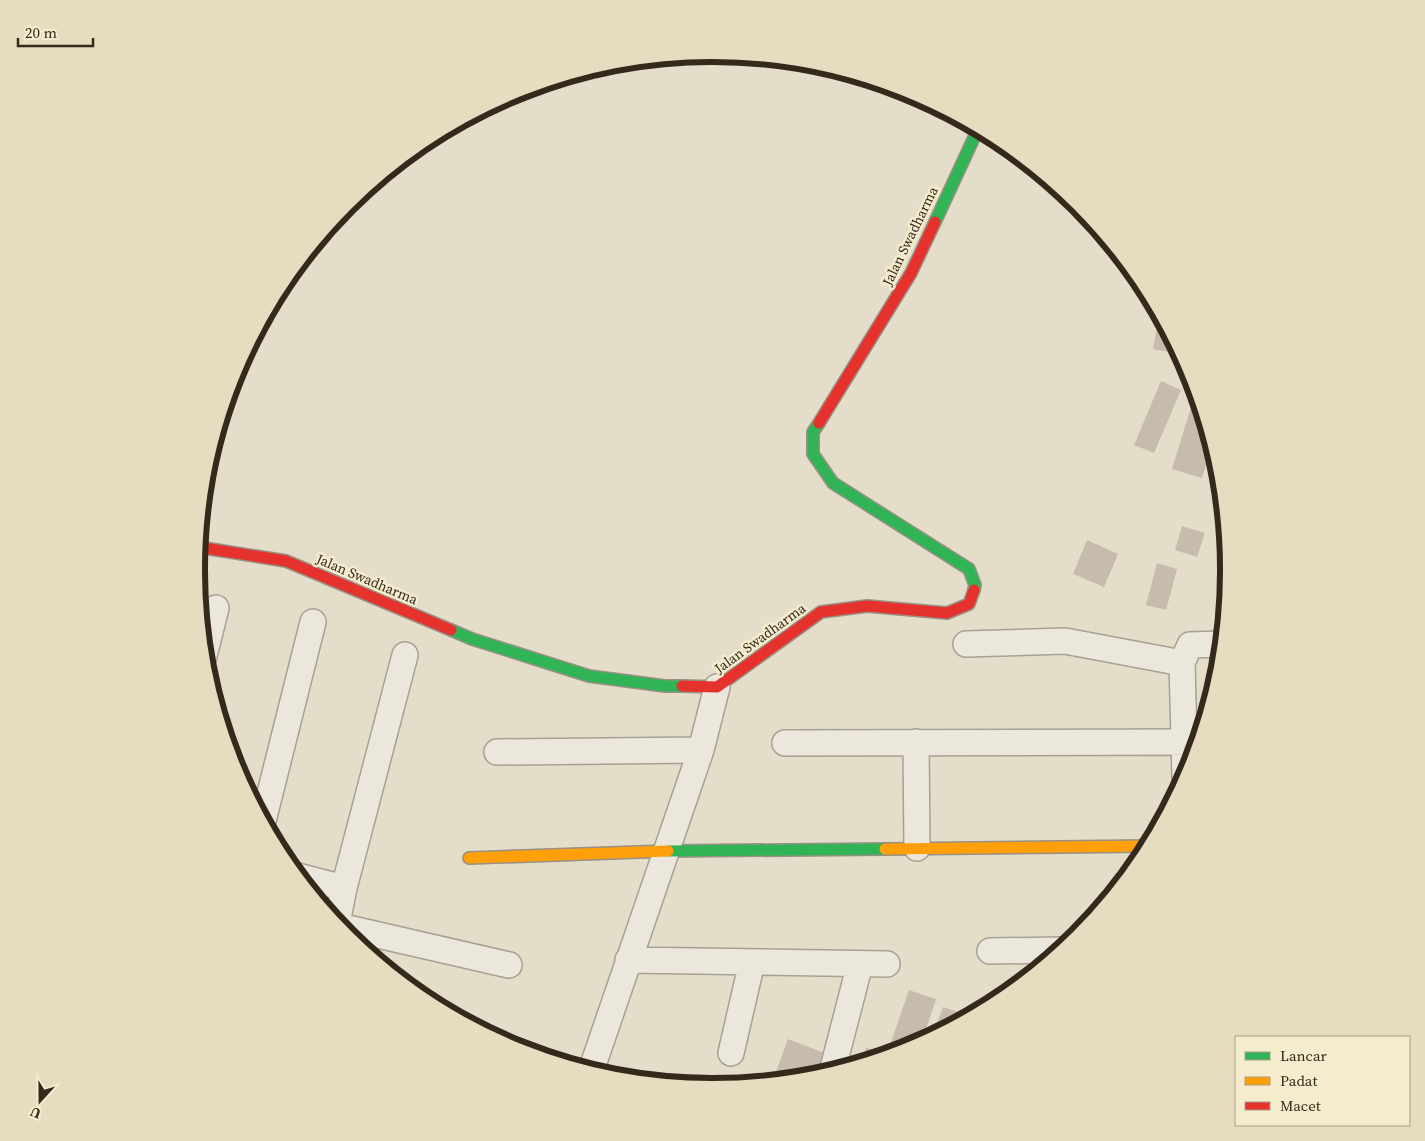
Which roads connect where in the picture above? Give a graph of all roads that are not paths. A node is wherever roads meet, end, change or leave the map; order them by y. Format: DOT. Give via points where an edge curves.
graph roads {
  1 [pos="975,136"];
  2 [pos="206,548"];
  3 [pos="216,608"];
  4 [pos="314,622"];
  5 [pos="209,636"];
  6 [pos="966,644"];
  7 [pos="1215,644"];
  8 [pos="405,655"];
  9 [pos="1182,663"];
  10 [pos="717,688"];
  11 [pos="785,742"];
  12 [pos="916,742"];
  13 [pos="1191,742"];
  14 [pos="700,750"];
  15 [pos="497,752"];
  16 [pos="266,811"];
  17 [pos="1139,846"];
  18 [pos="917,848"];
  19 [pos="666,850"];
  20 [pos="469,858"];
  21 [pos="308,879"];
  22 [pos="344,888"];
  23 [pos="340,915"];
  24 [pos="351,928"];
  25 [pos="1049,950"];
  26 [pos="990,951"];
  27 [pos="628,960"];
  28 [pos="752,962"];
  29 [pos="860,964"];
  30 [pos="887,964"];
  31 [pos="509,965"];
  32 [pos="731,1053"];
  33 [pos="834,1063"];
  34 [pos="592,1064"];
  1 -- 10 [label="street, Jalan Swadharma" via="911,273 813,432 813,454 833,483 969,569 975,585 969,604 947,613 866,606 821,612"];
  2 -- 10 [label="street, Jalan Swadharma" via="286,561 472,639 590,676 666,686"];
  3 -- 5 [label="street"];
  4 -- 16 [label="street"];
  6 -- 9 [label="street" via="1065,641"];
  7 -- 9 [label="street" via="1190,644"];
  8 -- 22 [label="street"];
  9 -- 13 [label="street"];
  10 -- 14 [label="street"];
  11 -- 12 [label="street"];
  12 -- 13 [label="street"];
  12 -- 18 [label="street"];
  14 -- 15 [label="street"];
  14 -- 19 [label="street"];
  17 -- 18 [label="street"];
  18 -- 19 [label="street"];
  19 -- 20 [label="street"];
  19 -- 27 [label="street"];
  21 -- 22 [label="street"];
  22 -- 23 [label="street"];
  24 -- 31 [label="street"];
  25 -- 26 [label="street"];
  27 -- 28 [label="street"];
  27 -- 34 [label="street"];
  28 -- 29 [label="street"];
  28 -- 32 [label="street"];
  29 -- 30 [label="street"];
  29 -- 33 [label="street"];
}
